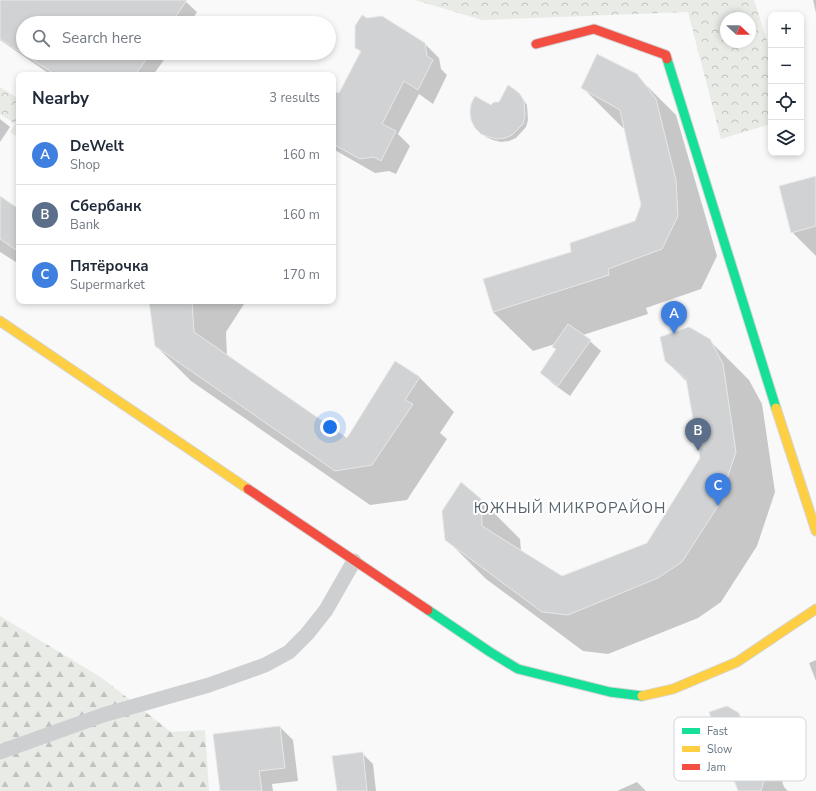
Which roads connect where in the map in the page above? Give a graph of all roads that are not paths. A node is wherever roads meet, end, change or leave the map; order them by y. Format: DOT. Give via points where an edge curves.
graph roads {
  1 [pos="536,44"];
  2 [pos="0,321"];
  3 [pos="816,531"];
  4 [pos="354,561"];
  5 [pos="816,609"];
  6 [pos="0,752"];
  1 -- 3 [label="street" via="594,29 666,55"];
  2 -- 4 [label="street"];
  4 -- 5 [label="street" via="518,669 570,684 645,696 672,689 737,662"];
  4 -- 6 [label="street" via="326,610 308,634 283,656 265,665 209,684 103,716"];
}
